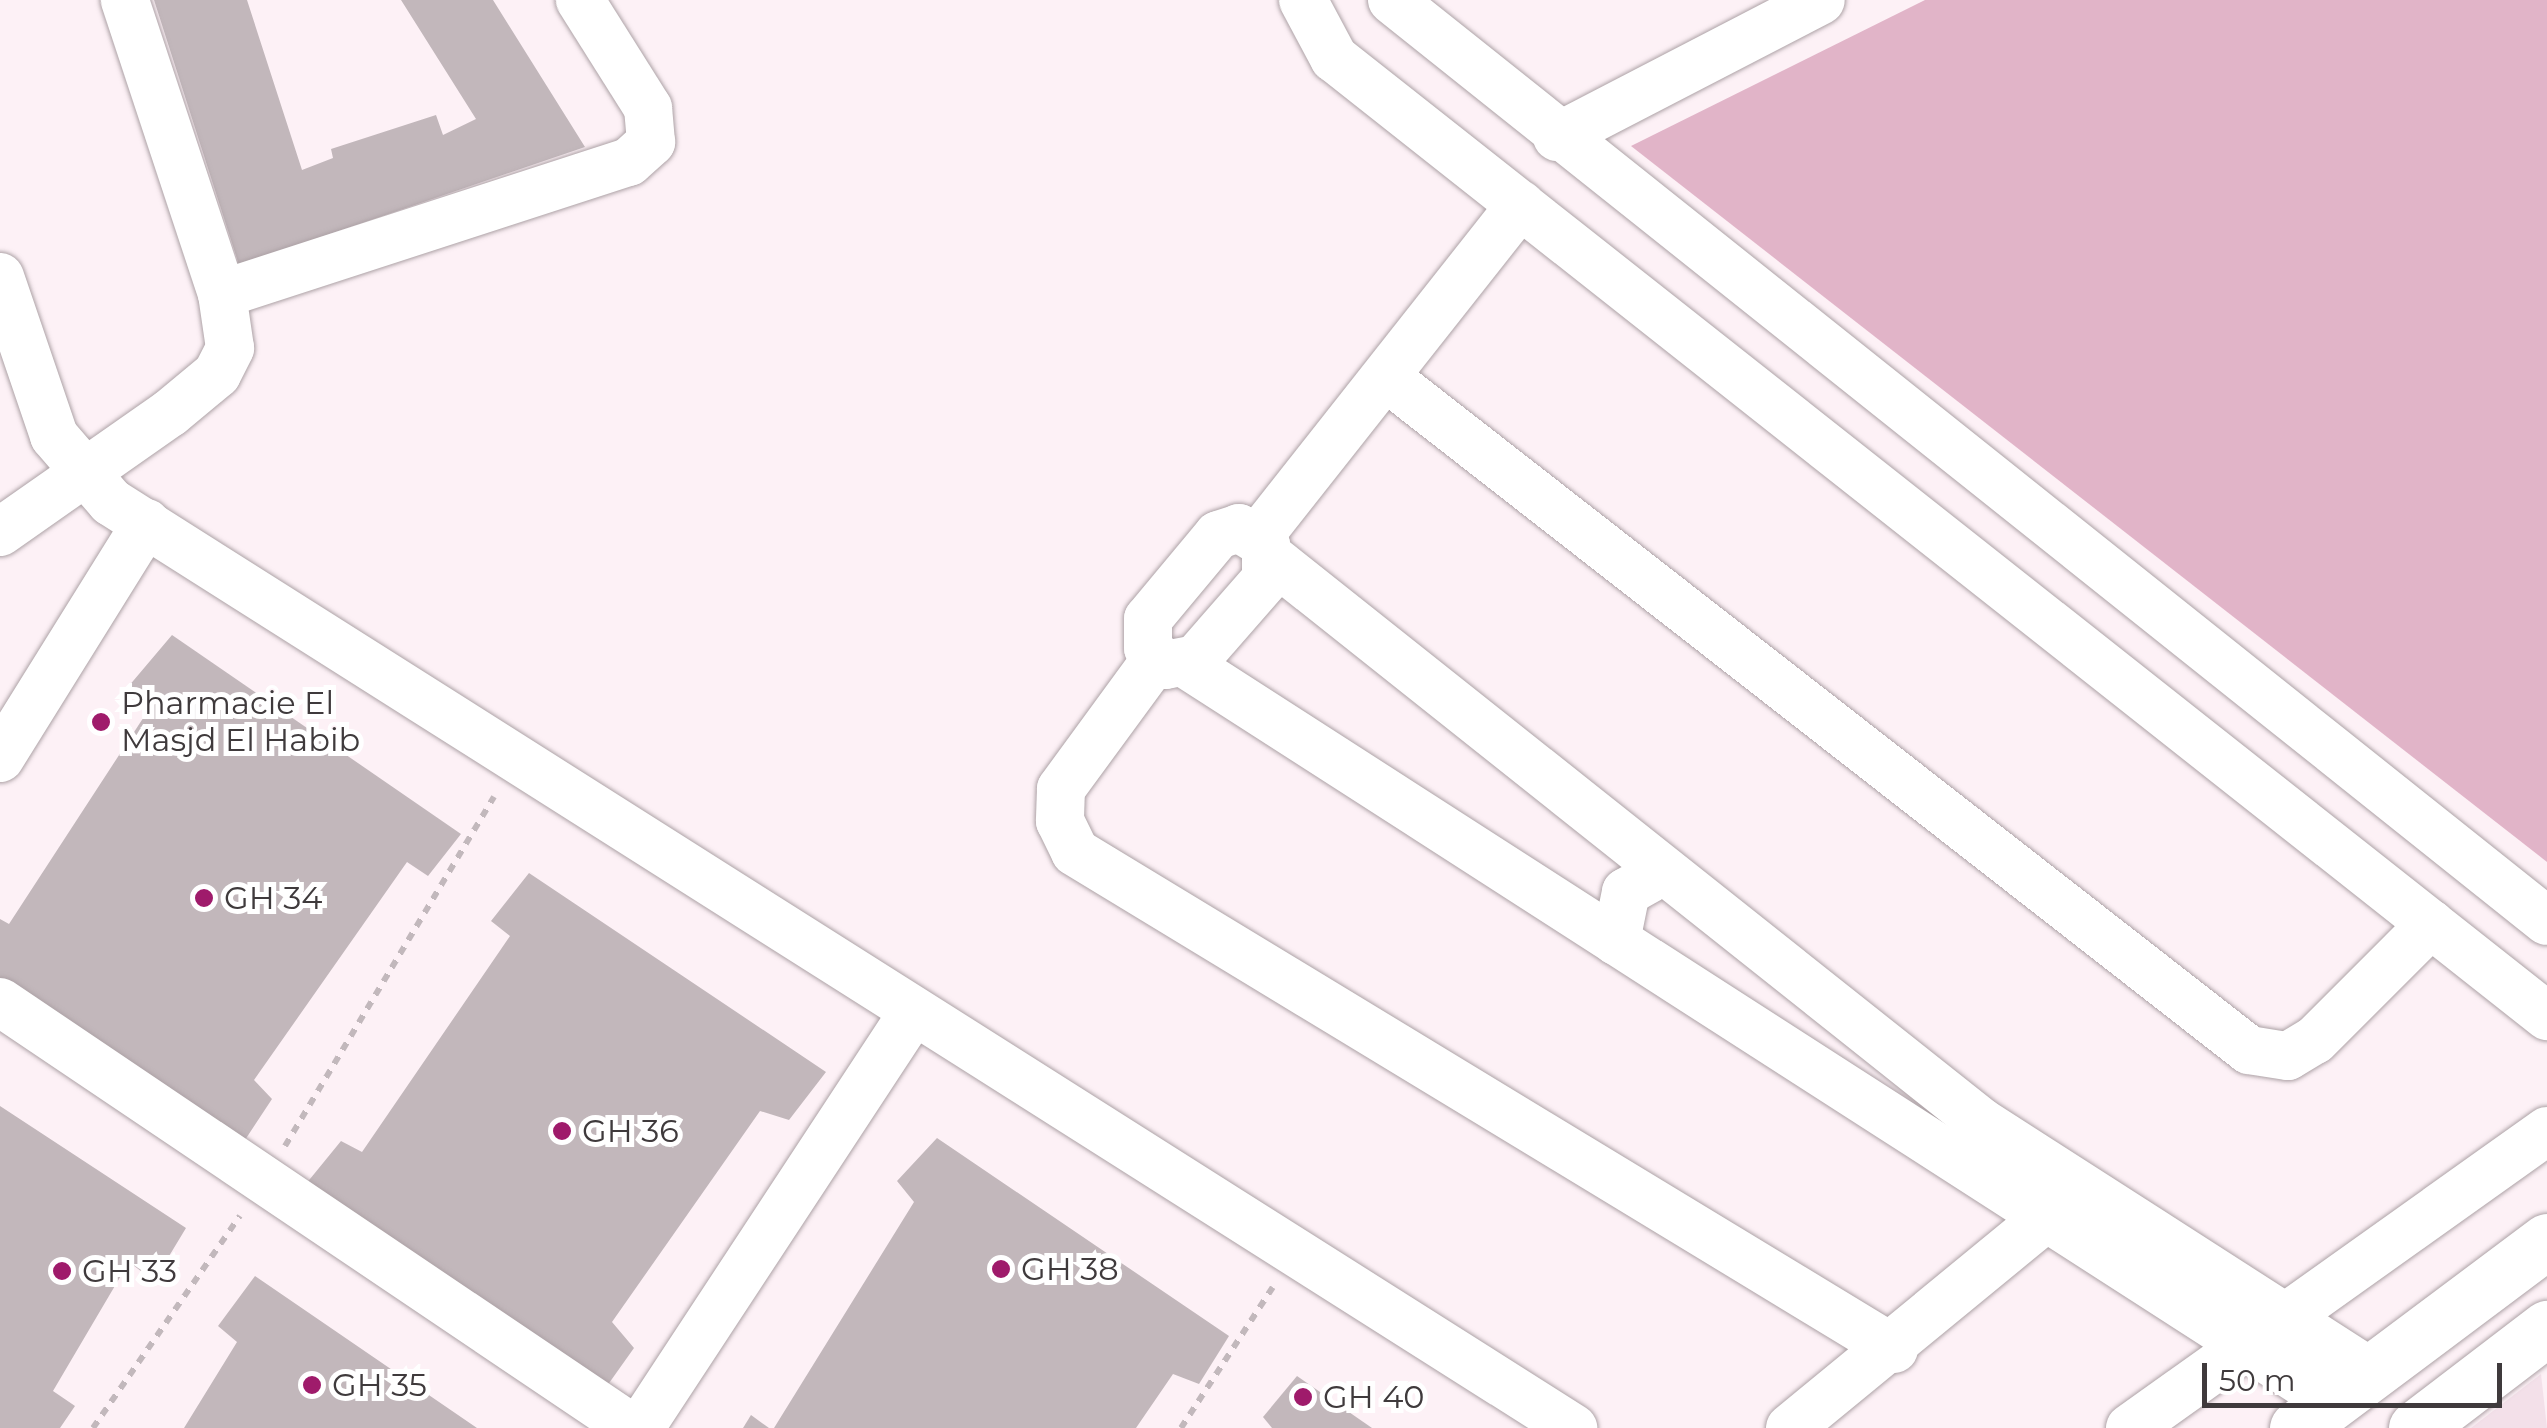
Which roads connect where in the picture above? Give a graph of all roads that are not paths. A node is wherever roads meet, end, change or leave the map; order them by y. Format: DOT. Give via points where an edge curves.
graph roads {
  1 [pos="125,0"];
  2 [pos="580,0"];
  3 [pos="1303,0"];
  4 [pos="1392,0"];
  5 [pos="1822,0"];
  6 [pos="1557,137"];
  7 [pos="1520,206"];
  8 [pos="0,278"];
  9 [pos="222,294"];
  10 [pos="1388,378"];
  11 [pos="81,474"];
  12 [pos="146,523"];
  13 [pos="0,532"];
  14 [pos="1265,546"];
  15 [pos="1171,661"];
  16 [pos="0,758"];
  17 [pos="1663,871"];
  18 [pos="1726,920"];
  19 [pos="2547,921"];
  20 [pos="2431,924"];
  21 [pos="1616,941"];
  22 [pos="1673,978"];
  23 [pos="0,1002"];
  24 [pos="911,1016"];
  25 [pos="2547,1016"];
  26 [pos="2547,1132"];
  27 [pos="2063,1206"];
  28 [pos="2547,1240"];
  29 [pos="2284,1313"];
  30 [pos="2547,1328"];
  31 [pos="2244,1345"];
  32 [pos="1894,1349"];
  33 [pos="2333,1400"];
  34 [pos="636,1428"];
  35 [pos="1573,1428"];
  36 [pos="1790,1428"];
  37 [pos="2130,1428"];
  38 [pos="2416,1428"];
  1 -- 9 [label="street"];
  2 -- 9 [label="street" via="648,108 651,142 629,162"];
  3 -- 7 [label="street" via="1334,58"];
  4 -- 6 [label="street"];
  5 -- 6 [label="street"];
  6 -- 19 [label="street"];
  7 -- 10 [label="street"];
  7 -- 20 [label="street"];
  8 -- 11 [label="street" via="54,436"];
  9 -- 11 [label="street" via="230,348 217,374"];
  10 -- 14 [label="street"];
  10 -- 20 [label="street" via="2249,1050 2288,1056 2315,1040"];
  11 -- 12 [label="street"];
  11 -- 13 [label="street"];
  12 -- 16 [label="street"];
  12 -- 24 [label="street"];
  14 -- 15 [label="street" via="1257,590"];
  14 -- 15 [label="street" via="1239,528 1218,535 1148,619"];
  14 -- 17 [label="street"];
  15 -- 21 [label="street"];
  15 -- 32 [label="street" via="1061,789 1060,821 1076,852"];
  17 -- 18 [label="street"];
  17 -- 21 [label="street" via="1626,892"];
  18 -- 22 [label="street" via="1713,967"];
  18 -- 27 [label="street"];
  20 -- 25 [label="street"];
  21 -- 22 [label="street"];
  22 -- 27 [label="street"];
  23 -- 34 [label="street"];
  24 -- 34 [label="street"];
  24 -- 35 [label="street"];
  26 -- 29 [label="street"];
  27 -- 29 [label="street"];
  27 -- 31 [label="street"];
  27 -- 32 [label="street"];
  28 -- 33 [label="street"];
  29 -- 31 [label="street"];
  29 -- 33 [label="street"];
  30 -- 38 [label="street"];
  31 -- 33 [label="street"];
  31 -- 37 [label="street"];
  32 -- 36 [label="street"];
}
